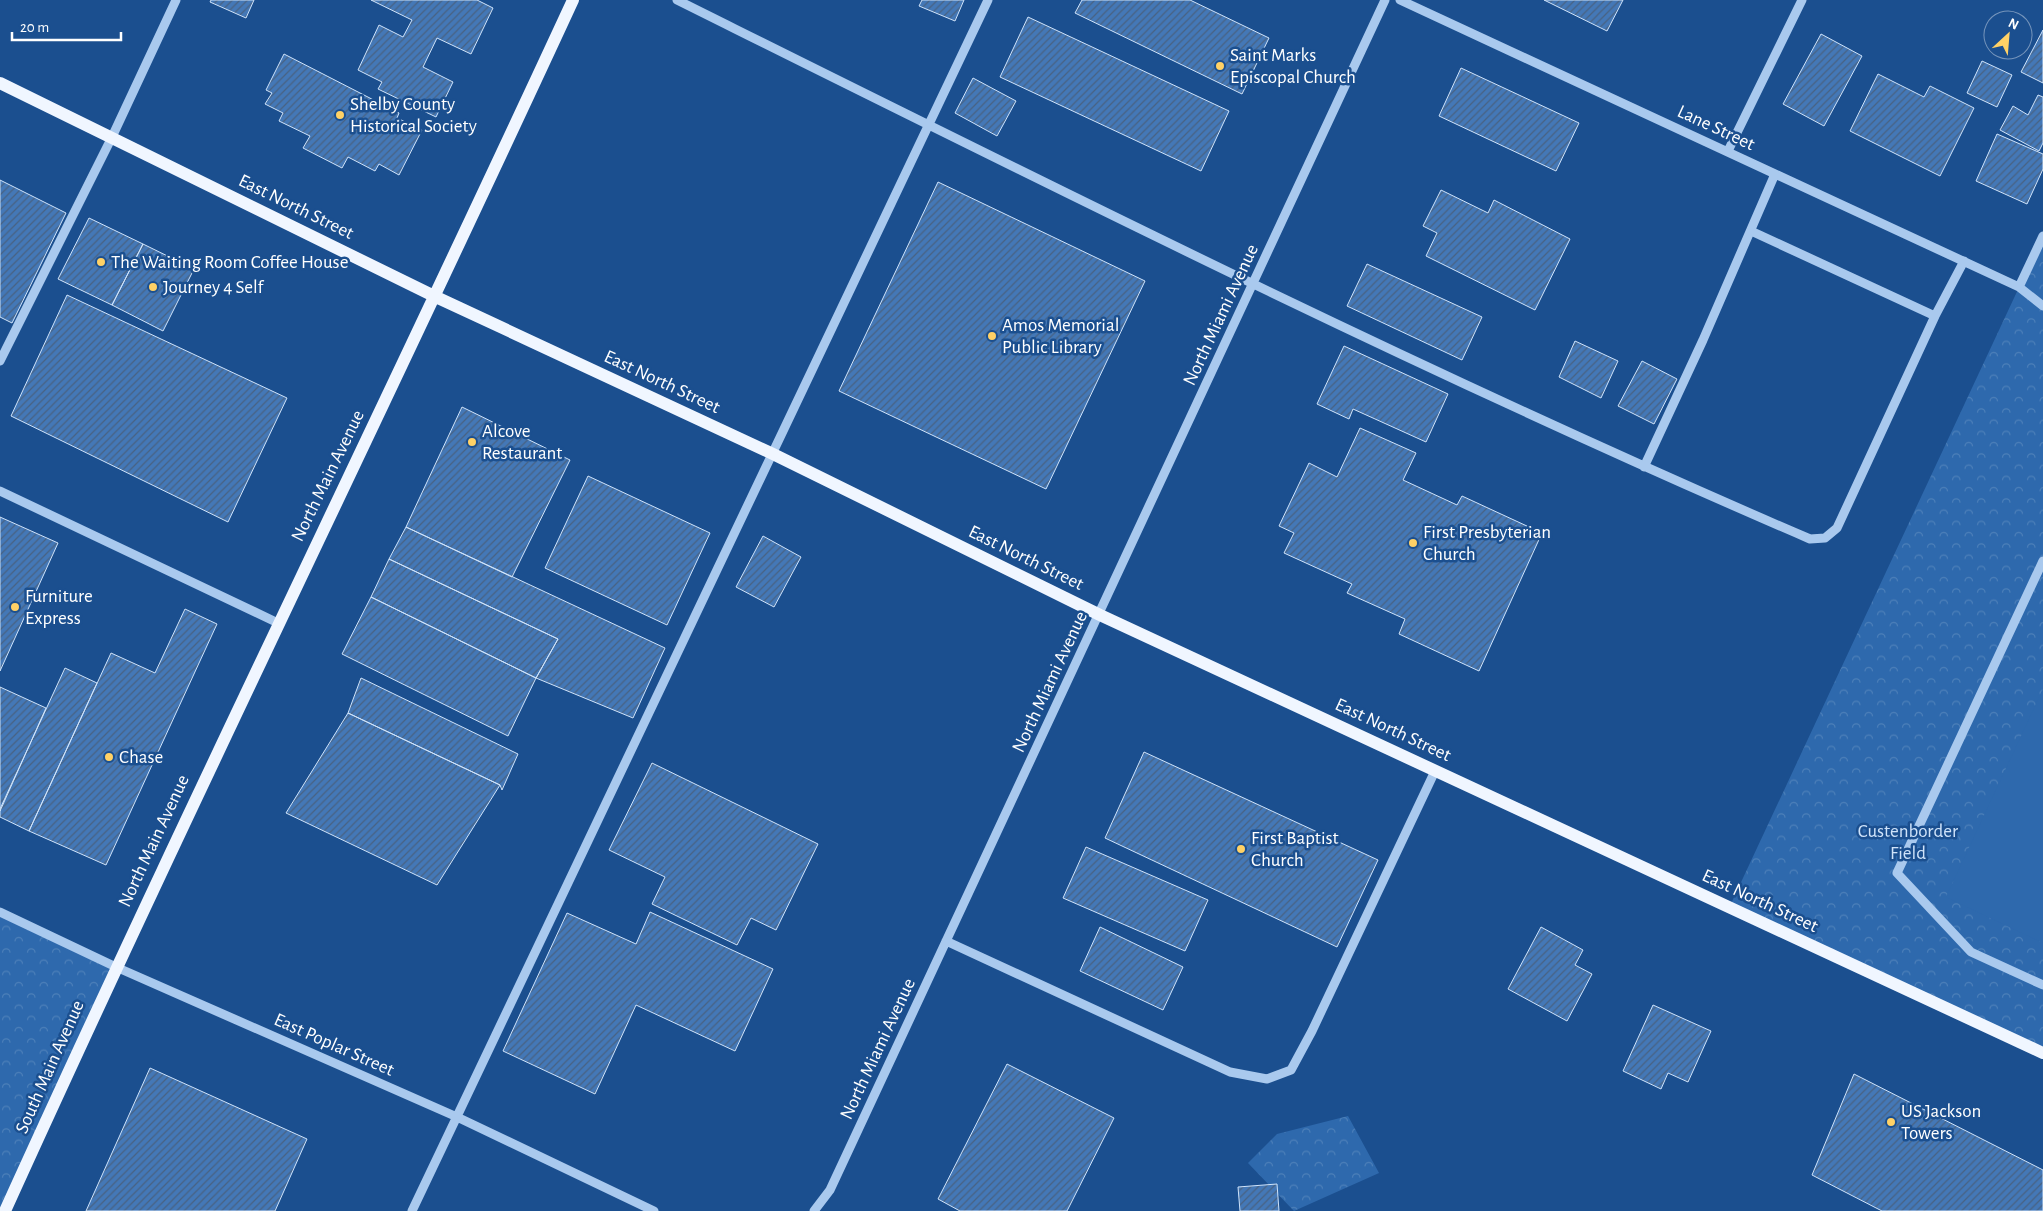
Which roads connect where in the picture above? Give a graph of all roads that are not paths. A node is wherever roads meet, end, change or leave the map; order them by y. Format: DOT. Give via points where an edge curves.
graph roads {
  1 [pos="176,0"];
  2 [pos="573,0"];
  3 [pos="677,0"];
  4 [pos="988,0"];
  5 [pos="1385,0"];
  6 [pos="1400,0"];
  7 [pos="1802,0"];
  8 [pos="0,82"];
  9 [pos="929,125"];
  10 [pos="112,137"];
  11 [pos="1728,151"];
  12 [pos="1776,174"];
  13 [pos="1751,231"];
  14 [pos="2043,236"];
  15 [pos="1964,261"];
  16 [pos="1254,283"];
  17 [pos="2019,287"];
  18 [pos="436,297"];
  19 [pos="2043,306"];
  20 [pos="1935,316"];
  21 [pos="0,361"];
  22 [pos="773,454"];
  23 [pos="1644,466"];
  24 [pos="0,491"];
  25 [pos="2043,561"];
  26 [pos="1100,615"];
  27 [pos="278,623"];
  28 [pos="1435,771"];
  29 [pos="0,912"];
  30 [pos="946,941"];
  31 [pos="116,967"];
  32 [pos="2043,985"];
  33 [pos="2043,1053"];
  34 [pos="457,1117"];
  35 [pos="5,1211"];
  36 [pos="412,1211"];
  37 [pos="654,1211"];
  38 [pos="814,1211"];
  1 -- 10 [label="street"];
  2 -- 18 [label="main road, North Main Avenue"];
  3 -- 9 [label="street"];
  4 -- 9 [label="street"];
  5 -- 16 [label="street, North Miami Avenue"];
  6 -- 11 [label="street, Lane Street"];
  7 -- 11 [label="street"];
  8 -- 10 [label="main road, East North Street"];
  9 -- 16 [label="street"];
  9 -- 22 [label="street"];
  10 -- 18 [label="main road, East North Street"];
  10 -- 21 [label="street"];
  11 -- 12 [label="street, Lane Street"];
  12 -- 13 [label="street"];
  12 -- 15 [label="street, Lane Street"];
  13 -- 20 [label="street"];
  13 -- 23 [label="street"];
  14 -- 17 [label="street"];
  15 -- 17 [label="street, Lane Street"];
  15 -- 20 [label="street"];
  16 -- 23 [label="street"];
  16 -- 26 [label="street, North Miami Avenue"];
  17 -- 19 [label="street, Lane Street"];
  18 -- 22 [label="main road, East North Street"];
  18 -- 27 [label="main road, North Main Avenue"];
  20 -- 23 [label="street" via="1837,528 1825,538 1810,539"];
  22 -- 26 [label="main road, East North Street"];
  22 -- 34 [label="street"];
  24 -- 27 [label="street"];
  25 -- 32 [label="street" via="1897,873 1971,952"];
  26 -- 28 [label="main road, East North Street"];
  26 -- 30 [label="street, North Miami Avenue"];
  27 -- 31 [label="main road, North Main Avenue"];
  28 -- 30 [label="street" via="1291,1070 1267,1080 1230,1072"];
  28 -- 33 [label="main road, East North Street"];
  29 -- 31 [label="street, East Poplar Street"];
  30 -- 38 [label="street, North Miami Avenue" via="830,1190"];
  31 -- 34 [label="street, East Poplar Street"];
  31 -- 35 [label="main road, South Main Avenue"];
  34 -- 36 [label="street"];
  34 -- 37 [label="street, East Poplar Street"];
}
